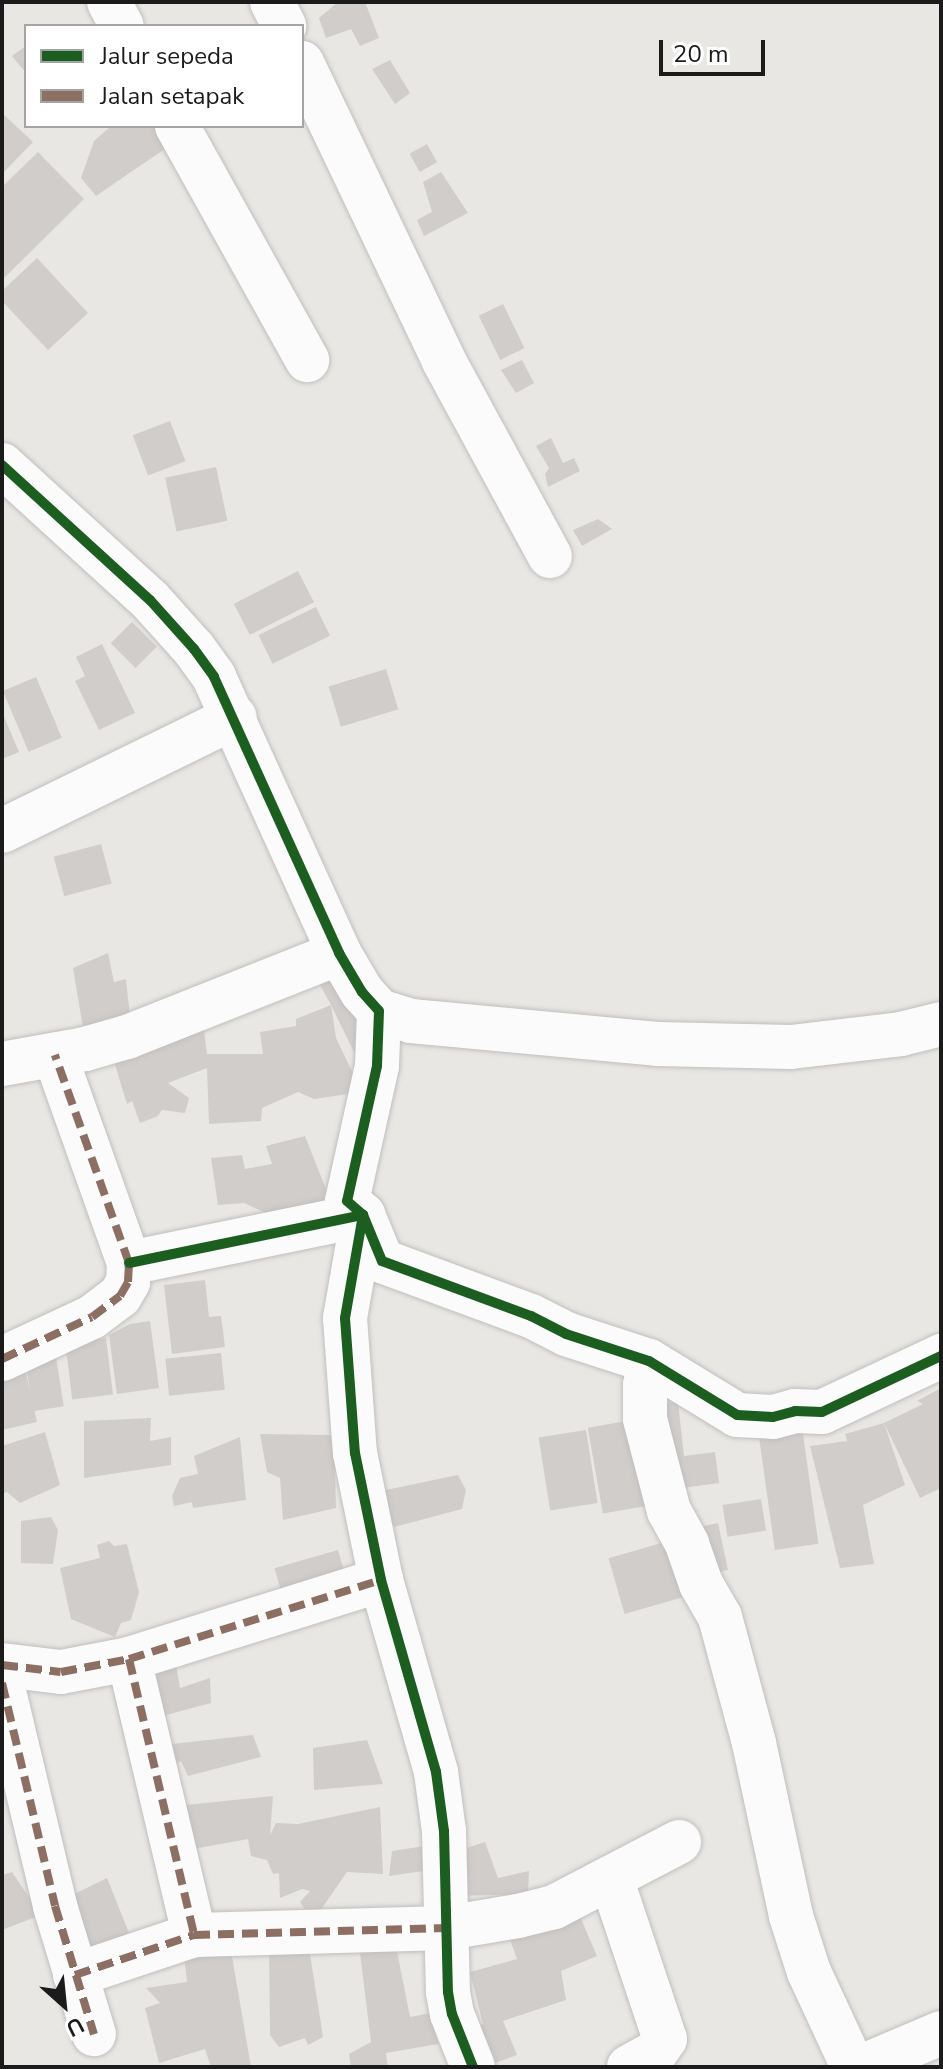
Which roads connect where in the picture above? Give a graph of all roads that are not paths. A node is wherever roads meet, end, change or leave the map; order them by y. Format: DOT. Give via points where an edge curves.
graph roads {
  1 [pos="109,2"];
  2 [pos="272,2"];
  3 [pos="121,24"];
  4 [pos="283,24"];
  5 [pos="304,67"];
  6 [pos="178,128"];
  7 [pos="307,360"];
  8 [pos="2,465"];
  9 [pos="550,556"];
  10 [pos="235,717"];
  11 [pos="2,831"];
  12 [pos="339,953"];
  13 [pos="379,1011"];
  14 [pos="941,1024"];
  15 [pos="55,1055"];
  16 [pos="2,1064"];
  17 [pos="363,1215"];
  18 [pos="129,1263"];
  19 [pos="941,1356"];
  20 [pos="2,1359"];
  21 [pos="649,1361"];
  22 [pos="381,1580"];
  23 [pos="129,1659"];
  24 [pos="2,1665"];
  25 [pos="2,1683"];
  26 [pos="679,1842"];
  27 [pos="611,1878"];
  28 [pos="447,1928"];
  29 [pos="194,1935"];
  30 [pos="75,1975"];
  31 [pos="941,2033"];
  32 [pos="94,2034"];
  33 [pos="473,2067"];
  34 [pos="629,2067"];
  35 [pos="853,2067"];
  36 [pos="861,2067"];
  1 -- 3 [label="street"];
  2 -- 4 [label="street"];
  5 -- 9 [label="street" via="444,361"];
  6 -- 7 [label="street"];
  8 -- 10 [label="street" via="150,600 194,649"];
  10 -- 11 [label="street"];
  10 -- 12 [label="street"];
  12 -- 13 [label="street"];
  12 -- 15 [label="street" via="127,1037"];
  13 -- 14 [label="street" via="411,1021 671,1045 791,1047"];
  13 -- 17 [label="street" via="377,1066 347,1201"];
  15 -- 16 [label="street"];
  15 -- 18 [label="street"];
  17 -- 18 [label="street"];
  17 -- 21 [label="street" via="382,1261"];
  17 -- 22 [label="street" via="345,1318 355,1453"];
  18 -- 20 [label="street" via="128,1282 107,1308"];
  19 -- 21 [label="street" via="822,1412 773,1417 737,1415"];
  21 -- 35 [label="street" via="645,1419 669,1511 720,1617 791,1916 809,1972"];
  22 -- 23 [label="street"];
  22 -- 28 [label="street" via="436,1772"];
  23 -- 24 [label="street" via="61,1672"];
  23 -- 29 [label="street"];
  25 -- 30 [label="street"];
  26 -- 27 [label="street"];
  27 -- 28 [label="street" via="554,1907"];
  27 -- 34 [label="street" via="665,2039 656,2052"];
  28 -- 29 [label="street"];
  28 -- 33 [label="street" via="452,2014"];
  29 -- 30 [label="street"];
  30 -- 32 [label="street"];
  31 -- 36 [label="street"];
}
